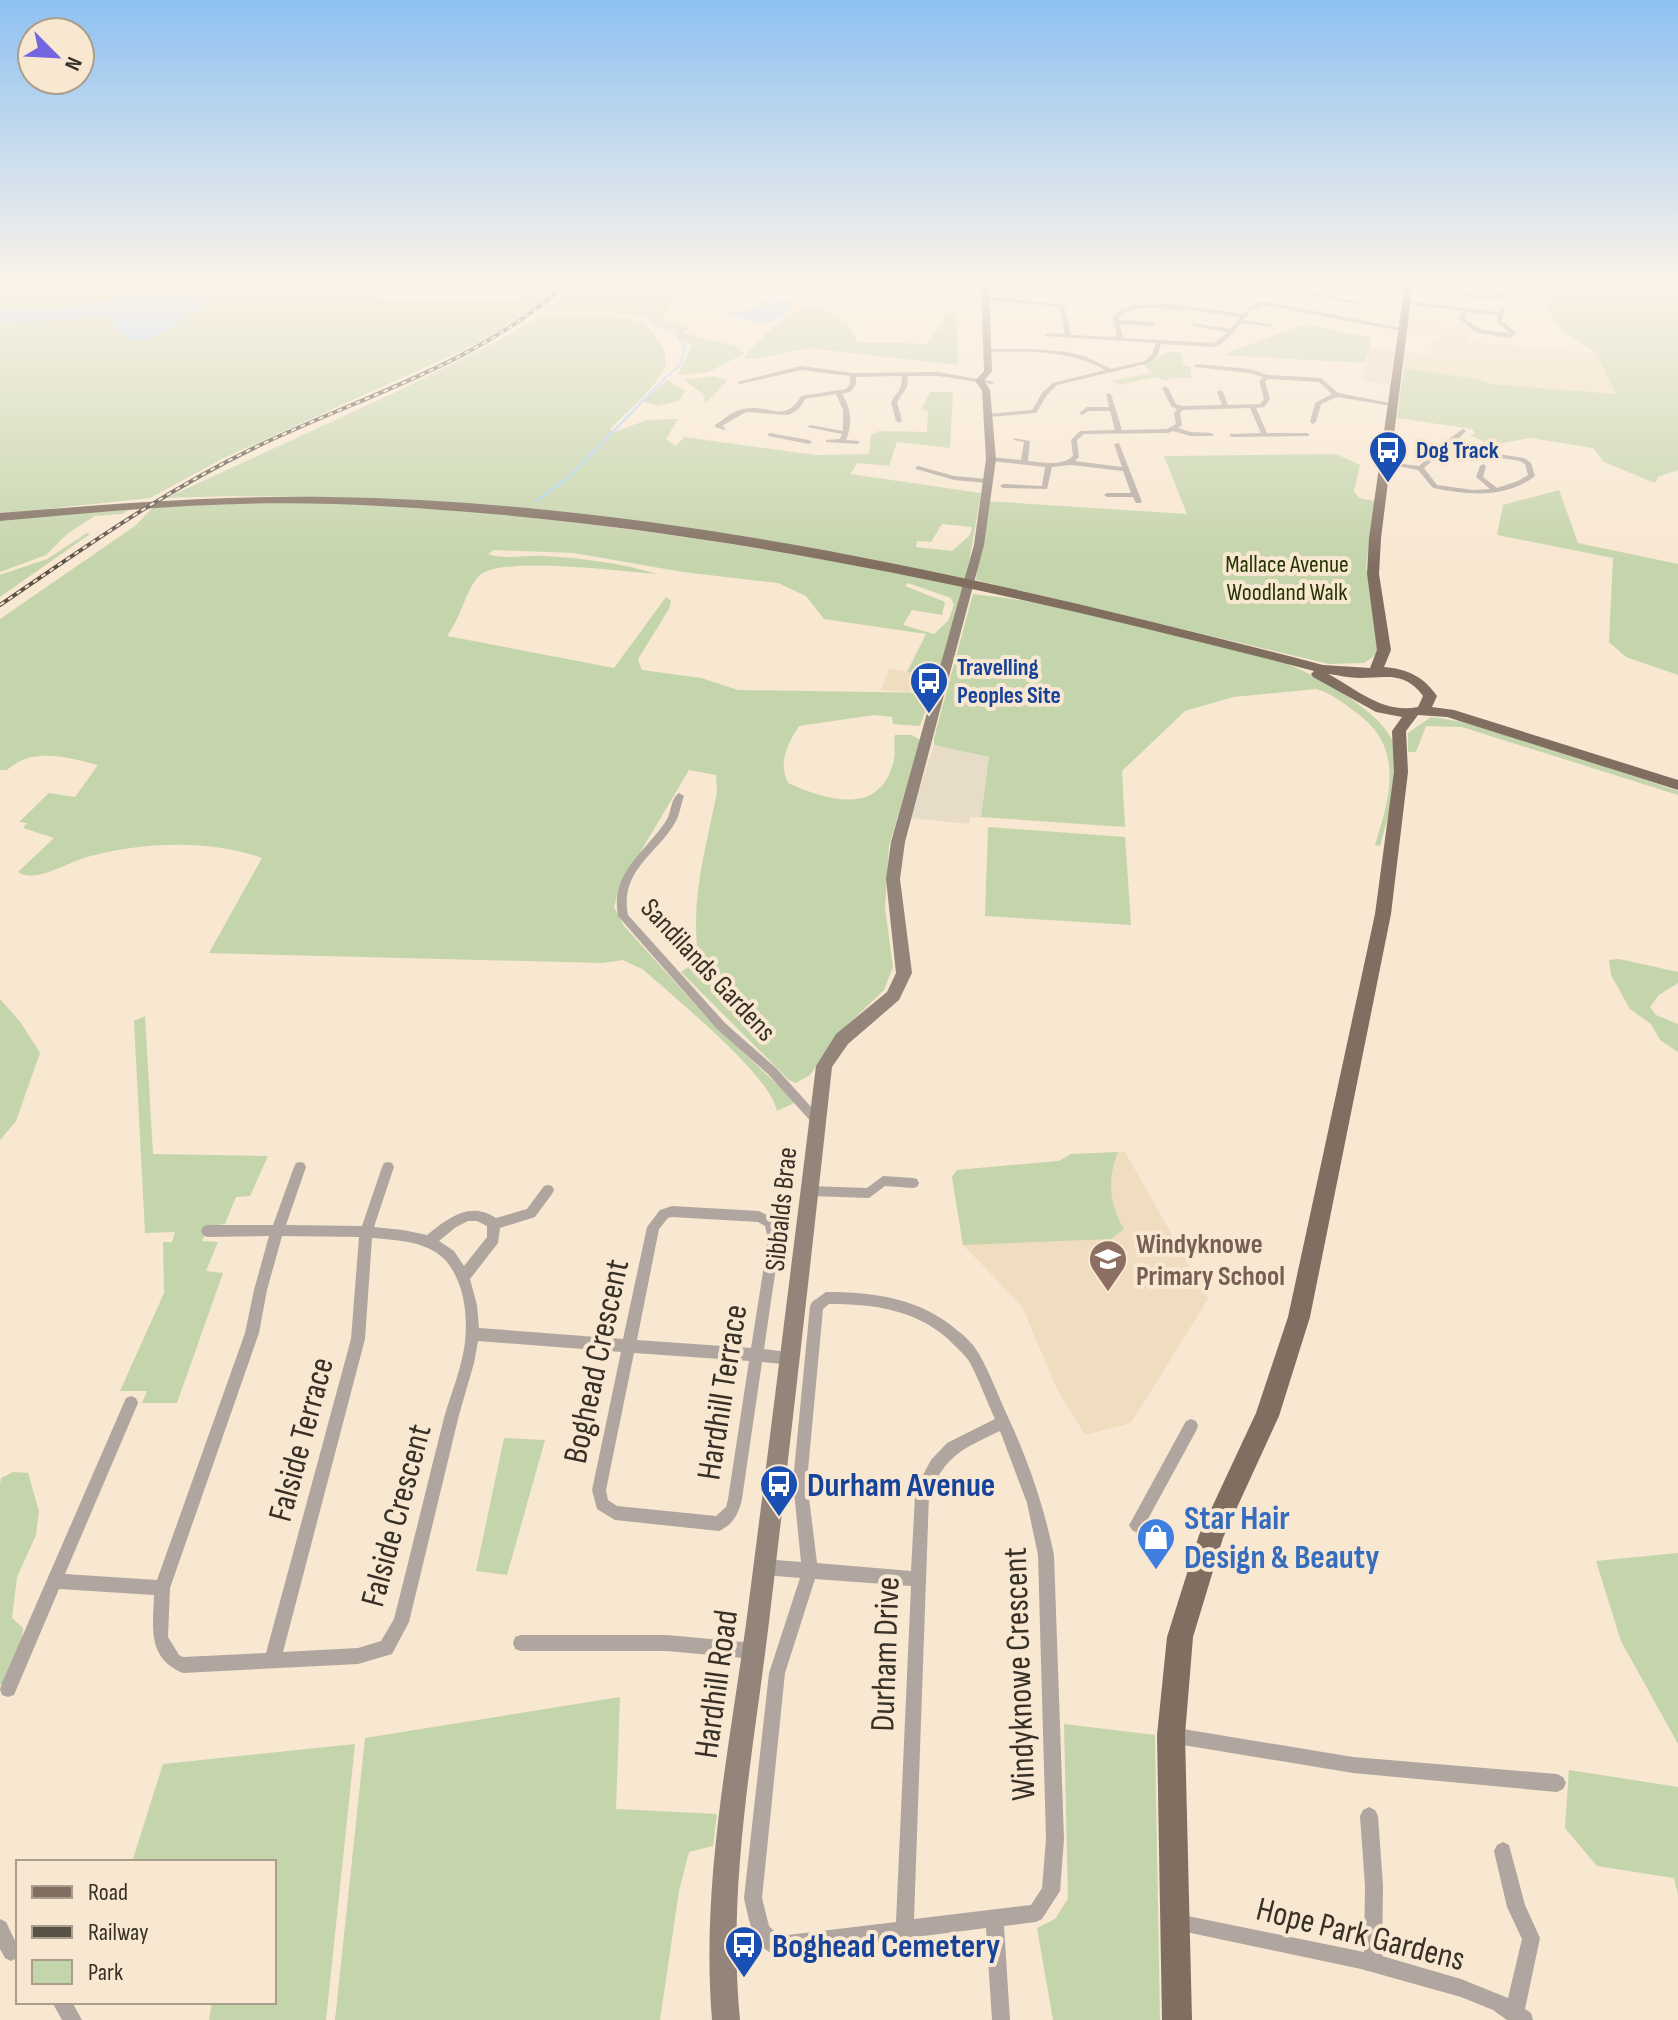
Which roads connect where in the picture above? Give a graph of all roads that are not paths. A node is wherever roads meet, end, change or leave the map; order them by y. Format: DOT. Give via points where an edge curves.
graph roads {
  1 [pos="766,377"];
  2 [pos="853,377"];
  3 [pos="905,377"];
  4 [pos="961,377"];
  5 [pos="982,377"];
  6 [pos="993,377"];
  7 [pos="1056,377"];
  8 [pos="1081,377"];
  9 [pos="1267,377"];
  10 [pos="1272,377"];
  11 [pos="1326,377"];
  12 [pos="1396,377"];
  13 [pos="1321,380"];
  14 [pos="979,381"];
  15 [pos="1063,381"];
  16 [pos="1220,390"];
  17 [pos="758,393"];
  18 [pos="1177,393"];
  19 [pos="839,394"];
  20 [pos="1336,395"];
  21 [pos="1120,399"];
  22 [pos="1392,404"];
  23 [pos="1226,407"];
  24 [pos="1181,408"];
  25 [pos="1253,408"];
  26 [pos="1084,409"];
  27 [pos="1112,409"];
  28 [pos="784,415"];
  29 [pos="989,415"];
  30 [pos="1306,416"];
  31 [pos="899,421"];
  32 [pos="717,427"];
  33 [pos="810,427"];
  34 [pos="1175,429"];
  35 [pos="1119,431"];
  36 [pos="1463,431"];
  37 [pos="1211,435"];
  38 [pos="1232,435"];
  39 [pos="1265,435"];
  40 [pos="845,436"];
  41 [pos="1301,437"];
  42 [pos="1016,439"];
  43 [pos="1451,440"];
  44 [pos="828,441"];
  45 [pos="809,442"];
  46 [pos="857,442"];
  47 [pos="1117,444"];
  48 [pos="1523,445"];
  49 [pos="1399,449"];
  50 [pos="991,459"];
  51 [pos="1522,459"];
  52 [pos="1024,462"];
  53 [pos="1071,463"];
  54 [pos="1385,463"];
  55 [pos="1049,465"];
  56 [pos="1400,465"];
  57 [pos="1483,466"];
  58 [pos="1420,468"];
  59 [pos="1126,469"];
  60 [pos="909,471"];
  61 [pos="987,481"];
  62 [pos="1003,486"];
  63 [pos="1495,490"];
  64 [pos="1104,496"];
  65 [pos="0,517"];
  66 [pos="1384,650"];
  67 [pos="1278,656"];
  68 [pos="1369,672"];
  69 [pos="1409,676"];
  70 [pos="1362,700"];
  71 [pos="1422,707"];
  72 [pos="1399,745"];
  73 [pos="1678,779"];
  74 [pos="1678,785"];
  75 [pos="679,796"];
  76 [pos="818,1122"];
  77 [pos="300,1167"];
  78 [pos="388,1167"];
  79 [pos="913,1183"];
  80 [pos="548,1190"];
  81 [pos="810,1191"];
  82 [pos="771,1223"];
  83 [pos="494,1224"];
  84 [pos="207,1231"];
  85 [pos="277,1233"];
  86 [pos="366,1233"];
  87 [pos="428,1242"];
  88 [pos="464,1277"];
  89 [pos="473,1334"];
  90 [pos="627,1347"];
  91 [pos="757,1356"];
  92 [pos="791,1358"];
  93 [pos="131,1403"];
  94 [pos="1002,1423"];
  95 [pos="1191,1426"];
  96 [pos="726,1520"];
  97 [pos="1137,1525"];
  98 [pos="764,1567"];
  99 [pos="810,1571"];
  100 [pos="916,1579"];
  101 [pos="57,1581"];
  102 [pos="162,1588"];
  103 [pos="521,1643"];
  104 [pos="754,1651"];
  105 [pos="273,1658"];
  106 [pos="8,1689"];
  107 [pos="1171,1735"];
  108 [pos="1557,1783"];
  109 [pos="1369,1816"];
  110 [pos="1503,1851"];
  111 [pos="994,1919"];
  112 [pos="1177,1923"];
  113 [pos="0,1928"];
  114 [pos="905,1928"];
  115 [pos="10,1953"];
  116 [pos="1373,1965"];
  117 [pos="1519,2015"];
  118 [pos="726,2020"];
  119 [pos="1001,2020"];
  120 [pos="1177,2020"];
  1 -- 17 [label="street" via="744,383"];
  2 -- 19 [label="street" via="853,384"];
  3 -- 31 [label="street" via="894,402"];
  4 -- 14 [label="street"];
  5 -- 14 [label="main road"];
  6 -- 14 [label="street" via="992,386"];
  7 -- 15 [label="street"];
  8 -- 15 [label="street"];
  9 -- 25 [label="street" via="1262,381 1266,404"];
  10 -- 13 [label="street"];
  11 -- 13 [label="street"];
  12 -- 22 [label="main road"];
  13 -- 20 [label="street"];
  14 -- 29 [label="main road" via="986,390"];
  15 -- 29 [label="street" via="1044,394 1034,412"];
  16 -- 23 [label="street"];
  18 -- 24 [label="street" via="1166,391 1173,405"];
  19 -- 28 [label="street" via="803,397"];
  19 -- 40 [label="street" via="849,421"];
  20 -- 22 [label="street"];
  20 -- 30 [label="street" via="1318,403 1314,420"];
  21 -- 27 [label="street" via="1108,396"];
  22 -- 54 [label="main road"];
  23 -- 24 [label="street"];
  23 -- 25 [label="street"];
  24 -- 34 [label="street"];
  25 -- 39 [label="street"];
  26 -- 27 [label="street"];
  27 -- 35 [label="street"];
  28 -- 32 [label="street" via="745,410"];
  28 -- 45 [label="street" via="784,425 773,435"];
  29 -- 50 [label="main road"];
  33 -- 40 [label="street"];
  34 -- 35 [label="street"];
  34 -- 37 [label="street"];
  35 -- 53 [label="street" via="1082,432 1074,440 1076,457"];
  36 -- 43 [label="street"];
  38 -- 39 [label="street"];
  39 -- 41 [label="street"];
  40 -- 44 [label="street"];
  40 -- 46 [label="street"];
  42 -- 52 [label="street" via="1031,440"];
  43 -- 51 [label="street" via="1491,455"];
  43 -- 58 [label="street"];
  47 -- 59 [label="street"];
  48 -- 51 [label="street"];
  49 -- 56 [label="street"];
  50 -- 52 [label="street"];
  50 -- 61 [label="main road"];
  51 -- 63 [label="street" via="1532,476"];
  52 -- 55 [label="street"];
  53 -- 55 [label="street"];
  53 -- 59 [label="street"];
  54 -- 56 [label="street"];
  54 -- 66 [label="main road" via="1373,574"];
  55 -- 62 [label="street" via="1045,488"];
  56 -- 58 [label="street"];
  57 -- 63 [label="street" via="1479,477"];
  58 -- 63 [label="street" via="1435,487 1476,494"];
  59 -- 64 [label="street" via="1136,498"];
  60 -- 61 [label="street" via="920,466 954,478"];
  61 -- 76 [label="main road, Sibbalds Brae" via="971,577 898,842 893,879 904,973 893,996 842,1039 824,1066"];
  65 -- 67 [label="main road" via="166,501 271,498 388,502 702,536 1028,595"];
  66 -- 68 [label="main road"];
  66 -- 69 [label="main road"];
  67 -- 68 [label="main road"];
  67 -- 70 [label="main road"];
  68 -- 69 [label="main road"];
  68 -- 70 [label="main road" via="1354,683"];
  69 -- 71 [label="main road" via="1426,688"];
  70 -- 71 [label="main road" via="1388,713"];
  70 -- 72 [label="main road"];
  71 -- 72 [label="main road" via="1399,731"];
  71 -- 73 [label="main road"];
  71 -- 74 [label="main road"];
  72 -- 107 [label="main road" via="1401,772 1383,914 1299,1317 1267,1416 1211,1535 1193,1587 1180,1637"];
  75 -- 76 [label="street, Sandilands Gardens" via="671,820 624,886 623,916 721,1026"];
  76 -- 81 [label="main road, Sibbalds Brae"];
  77 -- 85 [label="street, Falside Crescent"];
  78 -- 86 [label="street"];
  79 -- 81 [label="street" via="883,1181 869,1193"];
  80 -- 83 [label="street" via="531,1213"];
  81 -- 92 [label="main road, Sibbalds Brae"];
  82 -- 90 [label="street, Boghead Crescent" via="759,1217 664,1214 653,1227"];
  82 -- 91 [label="street, Hardhill Terrace" via="774,1240"];
  83 -- 87 [label="street" via="474,1213"];
  83 -- 88 [label="street" via="493,1239"];
  84 -- 85 [label="street"];
  85 -- 86 [label="street"];
  85 -- 102 [label="street, Falside Crescent" via="252,1333"];
  86 -- 87 [label="street"];
  86 -- 105 [label="street, Falside Terrace" via="358,1339"];
  87 -- 88 [label="street"];
  88 -- 89 [label="street, Falside Crescent"];
  89 -- 90 [label="street"];
  89 -- 105 [label="street, Falside Crescent" via="401,1622 386,1648 358,1656"];
  90 -- 91 [label="street"];
  90 -- 96 [label="street, Boghead Crescent" via="599,1490 602,1504 615,1513 710,1525"];
  91 -- 92 [label="street"];
  91 -- 96 [label="street, Hardhill Terrace" via="735,1499"];
  92 -- 98 [label="main road, Hardhill Road"];
  93 -- 101 [label="street"];
  94 -- 99 [label="street, Windyknowe Crescent" via="973,1356 927,1314 871,1300 826,1298 817,1306 800,1481"];
  94 -- 100 [label="street, Durham Drive" via="953,1446 933,1466 922,1495"];
  94 -- 111 [label="street, Windyknowe Crescent" via="1041,1517 1046,1555 1055,1839 1051,1891 1036,1913"];
  95 -- 97 [label="street"];
  98 -- 99 [label="street"];
  98 -- 104 [label="main road, Hardhill Road"];
  99 -- 100 [label="street"];
  99 -- 114 [label="street, Windyknowe Crescent" via="777,1673 753,1898 761,1931 775,1946"];
  100 -- 114 [label="street, Durham Drive"];
  101 -- 102 [label="street"];
  101 -- 106 [label="street"];
  102 -- 105 [label="street, Falside Crescent" via="160,1639 173,1661 183,1665"];
  103 -- 104 [label="street" via="667,1643"];
  104 -- 118 [label="main road, Hardhill Road" via="724,1882 720,1939"];
  107 -- 108 [label="street" via="1353,1765"];
  107 -- 112 [label="main road"];
  109 -- 116 [label="street"];
  110 -- 117 [label="street" via="1516,1907 1531,1938"];
  111 -- 114 [label="street, Windyknowe Crescent"];
  111 -- 119 [label="street"];
  112 -- 116 [label="street, Hope Park Gardens"];
  112 -- 120 [label="main road"];
  113 -- 115 [label="street"];
  116 -- 117 [label="street, Hope Park Gardens" via="1454,1986"];
}
